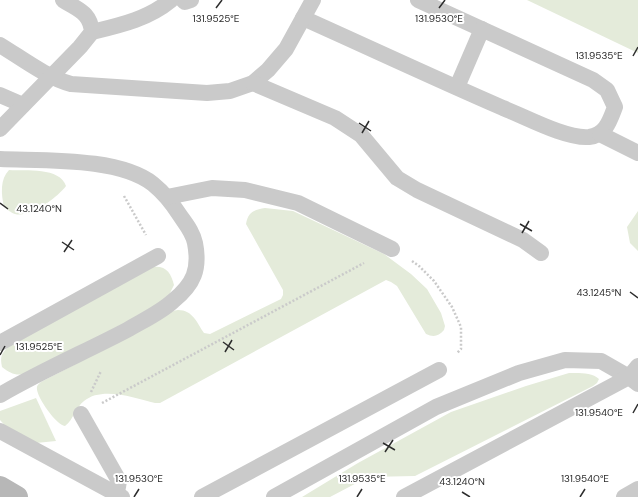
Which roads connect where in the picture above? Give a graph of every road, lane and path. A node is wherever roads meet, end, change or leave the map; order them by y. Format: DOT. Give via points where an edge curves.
graph roads {
  1 [pos="63,0"];
  2 [pos="172,0"];
  3 [pos="183,0"];
  4 [pos="191,0"];
  5 [pos="313,0"];
  6 [pos="418,0"];
  7 [pos="303,18"];
  8 [pos="482,29"];
  9 [pos="92,32"];
  10 [pos="0,45"];
  11 [pos="52,76"];
  12 [pos="253,83"];
  13 [pos="456,87"];
  14 [pos="0,95"];
  15 [pos="23,105"];
  16 [pos="0,129"];
  17 [pos="600,134"];
  18 [pos="638,153"];
  19 [pos="0,159"];
  20 [pos="106,165"];
  21 [pos="167,197"];
  22 [pos="392,248"];
  23 [pos="541,253"];
  24 [pos="158,256"];
  25 [pos="118,334"];
  26 [pos="0,343"];
  27 [pos="461,349"];
  28 [pos="439,370"];
  29 [pos="635,376"];
  30 [pos="0,395"];
  31 [pos="81,414"];
  32 [pos="0,431"];
  33 [pos="0,487"];
  34 [pos="638,489"];
  35 [pos="118,495"];
  36 [pos="17,497"];
  37 [pos="202,497"];
  38 [pos="274,497"];
  39 [pos="404,497"];
  40 [pos="624,497"];
  1 -- 9 [label="lane" via="88,15"];
  2 -- 9 [label="lane" via="147,16"];
  3 -- 4 [label="lane"];
  5 -- 7 [label="lane"];
  6 -- 8 [label="lane"];
  7 -- 12 [label="lane" via="286,49"];
  7 -- 13 [label="lane"];
  8 -- 13 [label="lane"];
  8 -- 17 [label="lane" via="593,80 607,90 615,107 610,122"];
  9 -- 11 [label="lane"];
  10 -- 11 [label="lane"];
  11 -- 12 [label="lane" via="71,84 207,93 230,91"];
  11 -- 15 [label="lane"];
  12 -- 23 [label="lane" via="335,118 361,135 397,178 523,240"];
  13 -- 17 [label="lane" via="574,136 589,137"];
  14 -- 15 [label="lane"];
  15 -- 16 [label="lane"];
  17 -- 18 [label="lane"];
  19 -- 20 [label="lane"];
  20 -- 21 [label="lane" via="131,172 152,183"];
  20 -- 24 [label="path"];
  21 -- 22 [label="lane" via="212,188 245,190 298,203"];
  21 -- 25 [label="lane" via="194,236 197,257 195,273 191,284 173,302"];
  22 -- 27 [label="path" via="419,266 434,281 452,307 461,327"];
  22 -- 31 [label="path"];
  24 -- 26 [label="lane"];
  25 -- 30 [label="lane"];
  25 -- 31 [label="path"];
  28 -- 37 [label="lane"];
  29 -- 38 [label="lane" via="601,362 565,360 519,373 436,407"];
  29 -- 39 [label="lane"];
  31 -- 35 [label="lane" via="118,481"];
  32 -- 35 [label="lane"];
  33 -- 36 [label="main road"];
  34 -- 40 [label="lane"];
}
